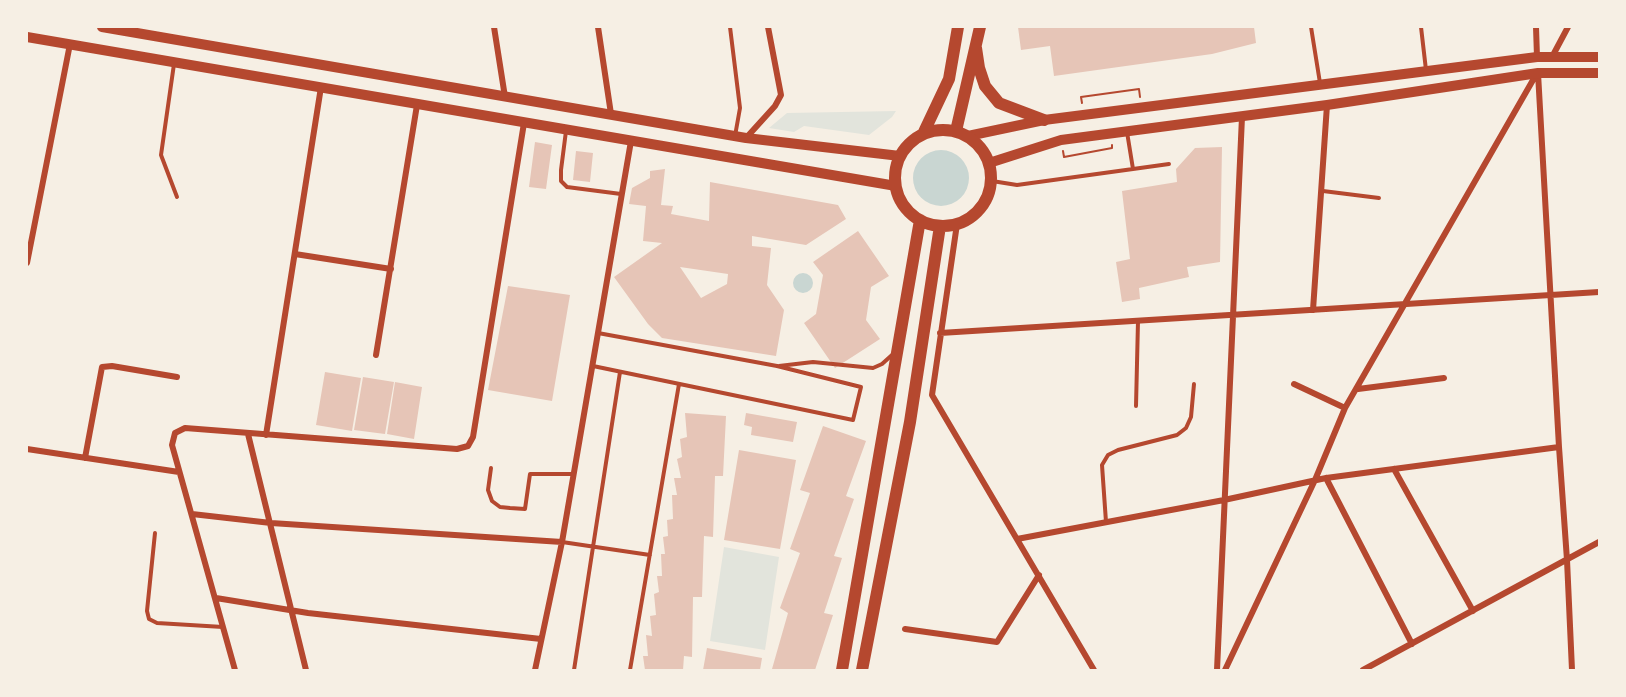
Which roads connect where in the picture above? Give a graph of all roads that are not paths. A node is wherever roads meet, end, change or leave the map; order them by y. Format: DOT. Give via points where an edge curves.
graph roads {
  1 [pos="102,27"];
  2 [pos="494,27"];
  3 [pos="598,27"];
  4 [pos="730,27"];
  5 [pos="768,27"];
  6 [pos="958,27"];
  7 [pos="981,27"];
  8 [pos="1311,27"];
  9 [pos="1421,27"];
  10 [pos="1536,27"];
  11 [pos="1568,27"];
  12 [pos="27,37"];
  13 [pos="70,44"];
  14 [pos="976,48"];
  15 [pos="1537,57"];
  16 [pos="1552,57"];
  17 [pos="1599,57"];
  18 [pos="175,62"];
  19 [pos="1426,71"];
  20 [pos="1538,73"];
  21 [pos="1599,73"];
  22 [pos="1320,84"];
  23 [pos="321,87"];
  24 [pos="505,97"];
  25 [pos="417,105"];
  26 [pos="1327,105"];
  27 [pos="611,114"];
  28 [pos="1242,117"];
  29 [pos="1044,120"];
  30 [pos="524,123"];
  31 [pos="567,130"];
  32 [pos="1128,132"];
  33 [pos="962,133"];
  34 [pos="923,134"];
  35 [pos="740,137"];
  36 [pos="631,141"];
  37 [pos="900,156"];
  38 [pos="989,163"];
  39 [pos="1169,164"];
  40 [pos="1133,169"];
  41 [pos="992,181"];
  42 [pos="896,186"];
  43 [pos="1323,191"];
  44 [pos="621,194"];
  45 [pos="177,197"];
  46 [pos="1379,198"];
  47 [pos="920,220"];
  48 [pos="957,224"];
  49 [pos="939,226"];
  50 [pos="295,254"];
  51 [pos="27,263"];
  52 [pos="391,269"];
  53 [pos="1599,292"];
  54 [pos="1550,294"];
  55 [pos="1404,306"];
  56 [pos="1313,310"];
  57 [pos="1233,315"];
  58 [pos="1138,321"];
  59 [pos="597,333"];
  60 [pos="940,333"];
  61 [pos="897,350"];
  62 [pos="376,355"];
  63 [pos="592,366"];
  64 [pos="777,366"];
  65 [pos="620,372"];
  66 [pos="177,377"];
  67 [pos="1444,378"];
  68 [pos="679,384"];
  69 [pos="1194,384"];
  70 [pos="1294,384"];
  71 [pos="1358,389"];
  72 [pos="1136,406"];
  73 [pos="1345,408"];
  74 [pos="248,434"];
  75 [pos="266,435"];
  76 [pos="1559,447"];
  77 [pos="27,449"];
  78 [pos="85,458"];
  79 [pos="491,468"];
  80 [pos="1394,469"];
  81 [pos="179,472"];
  82 [pos="573,474"];
  83 [pos="1326,478"];
  84 [pos="1314,480"];
  85 [pos="1224,500"];
  86 [pos="192,514"];
  87 [pos="1106,522"];
  88 [pos="271,524"];
  89 [pos="155,533"];
  90 [pos="1017,539"];
  91 [pos="562,542"];
  92 [pos="1599,542"];
  93 [pos="593,546"];
  94 [pos="650,555"];
  95 [pos="1567,560"];
  96 [pos="1039,575"];
  97 [pos="216,598"];
  98 [pos="292,610"];
  99 [pos="1473,611"];
  100 [pos="224,628"];
  101 [pos="905,629"];
  102 [pos="541,639"];
  103 [pos="1412,644"];
  104 [pos="235,670"];
  105 [pos="306,670"];
  106 [pos="535,670"];
  107 [pos="574,670"];
  108 [pos="630,670"];
  109 [pos="842,670"];
  110 [pos="862,670"];
  111 [pos="1094,670"];
  112 [pos="1217,670"];
  113 [pos="1225,670"];
  114 [pos="1363,670"];
  115 [pos="1572,670"];
  1 -- 24 [label="main road"];
  2 -- 24 [label="street"];
  3 -- 27 [label="street"];
  4 -- 35 [label="lane"];
  5 -- 35 [label="street" via="781,95 775,106"];
  6 -- 34 [label="main road" via="949,80"];
  7 -- 14 [label="main road"];
  8 -- 22 [label="lane"];
  9 -- 19 [label="lane"];
  10 -- 15 [label="street"];
  11 -- 16 [label="street"];
  12 -- 13 [label="main road"];
  13 -- 18 [label="main road"];
  13 -- 51 [label="street"];
  14 -- 29 [label="main road" via="985,86 999,103"];
  14 -- 33 [label="main road"];
  15 -- 16 [label="main road"];
  15 -- 19 [label="main road"];
  16 -- 17 [label="main road"];
  18 -- 23 [label="main road"];
  18 -- 45 [label="lane" via="161,155"];
  19 -- 22 [label="main road"];
  20 -- 21 [label="main road"];
  20 -- 26 [label="main road"];
  20 -- 54 [label="street"];
  20 -- 55 [label="street"];
  22 -- 29 [label="main road"];
  23 -- 25 [label="main road"];
  23 -- 50 [label="street"];
  24 -- 27 [label="main road"];
  25 -- 30 [label="main road"];
  25 -- 52 [label="street"];
  26 -- 28 [label="main road"];
  26 -- 43 [label="street"];
  27 -- 35 [label="main road"];
  28 -- 32 [label="main road"];
  28 -- 57 [label="street"];
  29 -- 33 [label="main road"];
  30 -- 31 [label="main road"];
  30 -- 75 [label="street" via="473,437 468,446 457,449"];
  31 -- 36 [label="main road"];
  31 -- 44 [label="lane" via="561,181 567,188"];
  32 -- 38 [label="main road" via="1061,140"];
  32 -- 40 [label="lane"];
  33 -- 34 [label="main road" via="938,130"];
  33 -- 38 [label="main road" via="980,146"];
  34 -- 37 [label="main road"];
  35 -- 37 [label="main road"];
  36 -- 42 [label="main road"];
  36 -- 44 [label="street"];
  37 -- 42 [label="main road"];
  38 -- 41 [label="main road"];
  39 -- 40 [label="lane"];
  40 -- 41 [label="lane" via="1017,185"];
  41 -- 48 [label="main road" via="987,199 973,216"];
  42 -- 47 [label="main road" via="902,203"];
  43 -- 46 [label="lane"];
  43 -- 56 [label="street"];
  44 -- 59 [label="street"];
  47 -- 49 [label="main road"];
  47 -- 61 [label="main road"];
  48 -- 49 [label="main road"];
  48 -- 60 [label="street"];
  49 -- 110 [label="main road" via="910,422"];
  50 -- 52 [label="street"];
  50 -- 75 [label="street"];
  52 -- 62 [label="street"];
  53 -- 54 [label="street"];
  54 -- 55 [label="street"];
  54 -- 76 [label="street"];
  55 -- 56 [label="street"];
  55 -- 71 [label="street"];
  56 -- 57 [label="street"];
  57 -- 58 [label="street"];
  57 -- 85 [label="street"];
  58 -- 60 [label="street"];
  58 -- 72 [label="lane"];
  59 -- 63 [label="street"];
  59 -- 64 [label="lane"];
  60 -- 90 [label="street" via="932,395"];
  61 -- 64 [label="lane" via="873,368 813,362"];
  61 -- 109 [label="main road"];
  63 -- 65 [label="lane"];
  63 -- 82 [label="street"];
  64 -- 68 [label="lane" via="861,387 853,420"];
  65 -- 68 [label="lane"];
  65 -- 93 [label="lane"];
  66 -- 78 [label="street" via="102,367"];
  67 -- 71 [label="street"];
  68 -- 94 [label="lane"];
  69 -- 87 [label="lane" via="1186,428 1177,435 1108,455 1102,465"];
  70 -- 73 [label="street"];
  71 -- 73 [label="street"];
  73 -- 84 [label="street"];
  74 -- 75 [label="street"];
  74 -- 81 [label="street" via="185,428 175,434 172,445"];
  74 -- 88 [label="street"];
  76 -- 80 [label="street"];
  76 -- 95 [label="street"];
  77 -- 78 [label="street"];
  78 -- 81 [label="street"];
  79 -- 82 [label="lane" via="488,490 492,501 510,508 525,509 530,474"];
  80 -- 83 [label="street"];
  80 -- 99 [label="street"];
  81 -- 86 [label="street"];
  82 -- 91 [label="street"];
  83 -- 84 [label="street"];
  83 -- 103 [label="street"];
  84 -- 85 [label="street"];
  84 -- 113 [label="street"];
  85 -- 87 [label="street"];
  85 -- 112 [label="street"];
  86 -- 88 [label="street"];
  86 -- 97 [label="street"];
  87 -- 90 [label="street"];
  88 -- 91 [label="street"];
  88 -- 98 [label="street"];
  89 -- 100 [label="lane" via="149,620"];
  90 -- 96 [label="street"];
  91 -- 93 [label="lane"];
  91 -- 102 [label="street"];
  92 -- 95 [label="street"];
  93 -- 94 [label="lane"];
  93 -- 107 [label="lane"];
  94 -- 108 [label="lane"];
  95 -- 99 [label="street"];
  95 -- 115 [label="street"];
  96 -- 101 [label="street" via="997,642"];
  96 -- 111 [label="street"];
  97 -- 98 [label="street"];
  97 -- 100 [label="street"];
  98 -- 102 [label="street"];
  98 -- 105 [label="street"];
  99 -- 103 [label="street"];
  100 -- 104 [label="street"];
  102 -- 106 [label="street"];
  103 -- 114 [label="street"];
}
